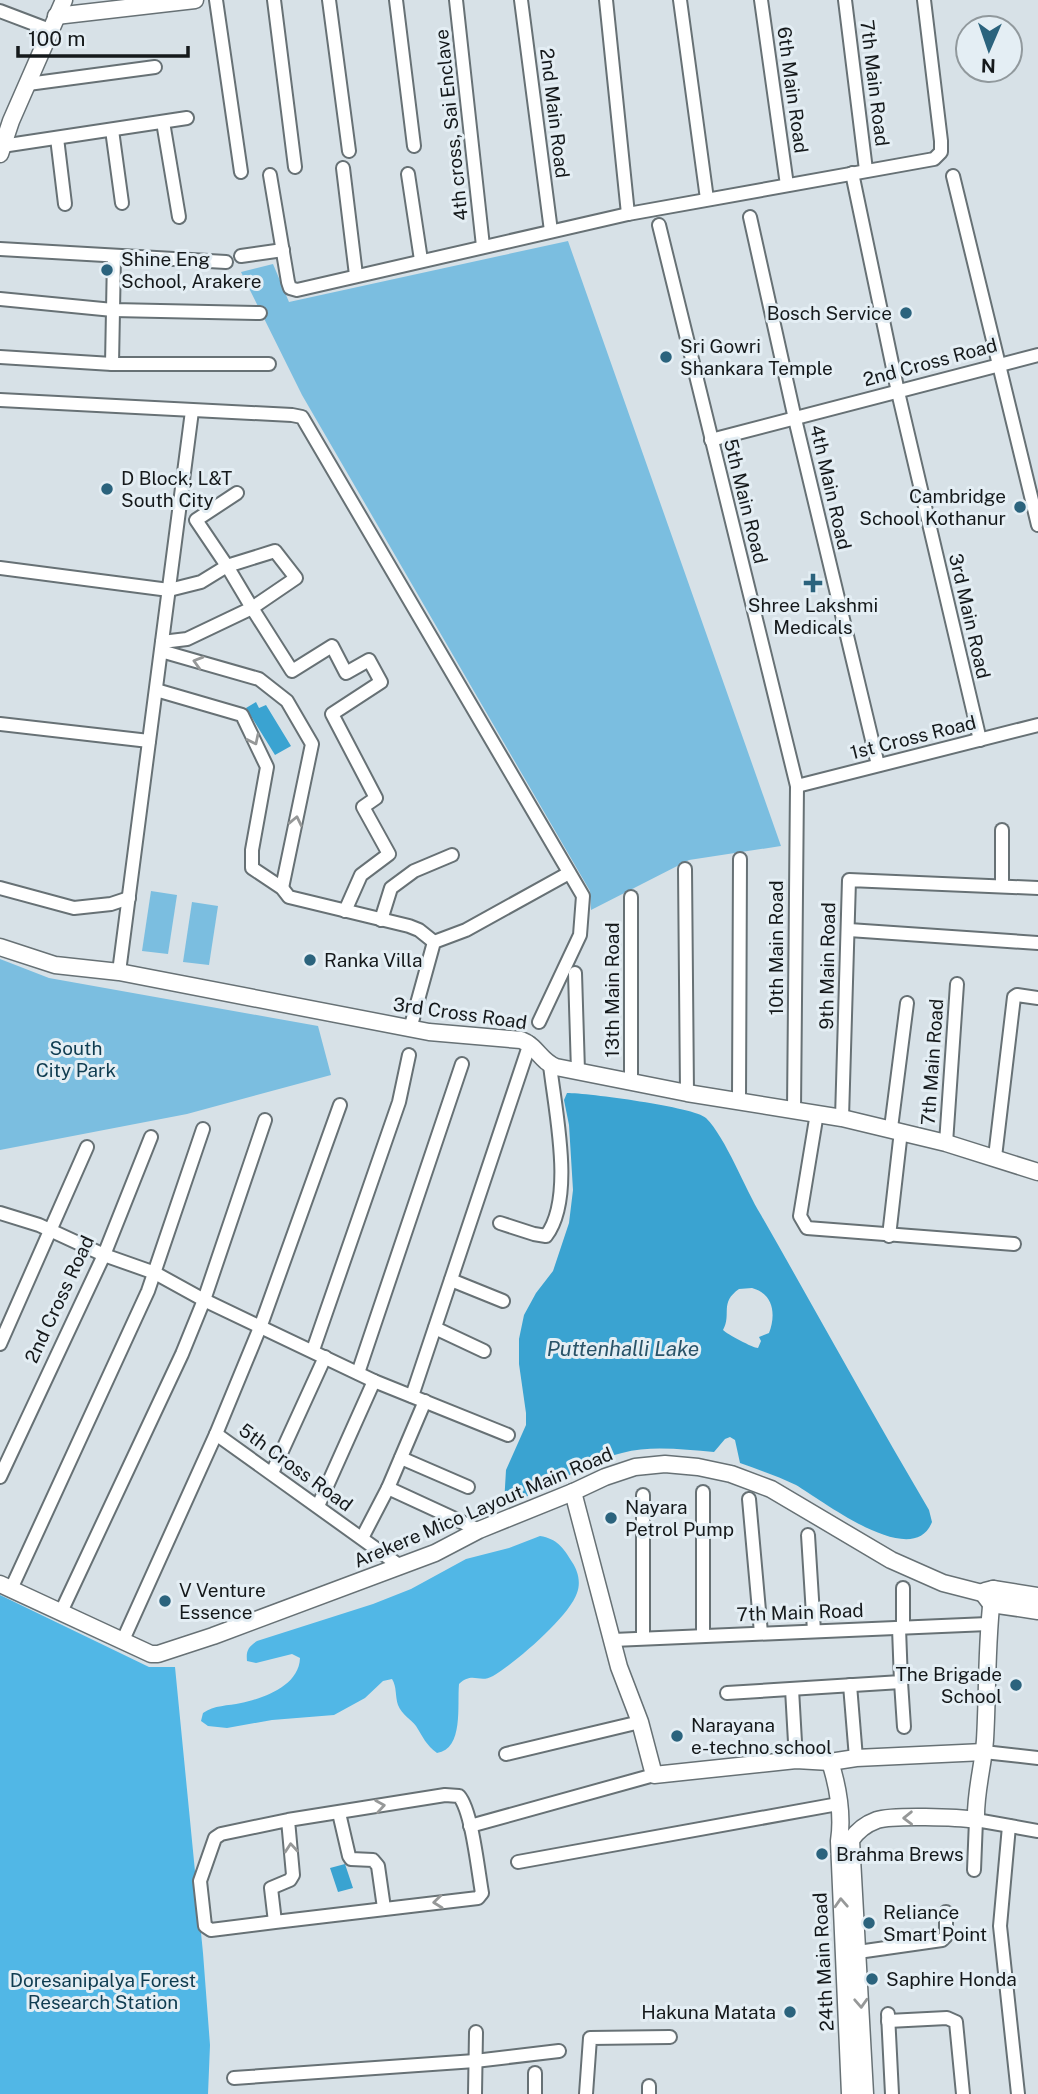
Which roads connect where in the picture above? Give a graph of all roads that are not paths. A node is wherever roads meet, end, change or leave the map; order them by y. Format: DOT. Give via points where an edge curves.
graph roads {
  1 [pos="64,0"];
  2 [pos="195,0"];
  3 [pos="216,0"];
  4 [pos="274,0"];
  5 [pos="329,0"];
  6 [pos="397,0"];
  7 [pos="456,0"];
  8 [pos="521,0"];
  9 [pos="606,0"];
  10 [pos="680,0"];
  11 [pos="761,0"];
  12 [pos="845,0"];
  13 [pos="924,0"];
  14 [pos="0,11"];
  15 [pos="53,23"];
  16 [pos="155,67"];
  17 [pos="28,84"];
  18 [pos="187,118"];
  19 [pos="5,120"];
  20 [pos="163,122"];
  21 [pos="111,130"];
  22 [pos="57,138"];
  23 [pos="414,146"];
  24 [pos="1,150"];
  25 [pos="349,151"];
  26 [pos="295,167"];
  27 [pos="342,168"];
  28 [pos="866,170"];
  29 [pos="241,172"];
  30 [pos="852,173"];
  31 [pos="408,174"];
  32 [pos="270,175"];
  33 [pos="953,176"];
  34 [pos="787,185"];
  35 [pos="707,199"];
  36 [pos="122,202"];
  37 [pos="65,204"];
  38 [pos="628,214"];
  39 [pos="179,217"];
  40 [pos="750,217"];
  41 [pos="659,225"];
  42 [pos="551,231"];
  43 [pos="483,246"];
  44 [pos="0,249"];
  45 [pos="284,250"];
  46 [pos="114,256"];
  47 [pos="241,256"];
  48 [pos="421,260"];
  49 [pos="226,262"];
  50 [pos="356,275"];
  51 [pos="0,299"];
  52 [pos="113,310"];
  53 [pos="260,313"];
  54 [pos="1038,355"];
  55 [pos="0,357"];
  56 [pos="112,363"];
  57 [pos="269,364"];
  58 [pos="999,366"];
  59 [pos="898,392"];
  60 [pos="0,400"];
  61 [pos="192,411"];
  62 [pos="795,419"];
  63 [pos="711,440"];
  64 [pos="237,493"];
  65 [pos="1038,525"];
  66 [pos="227,566"];
  67 [pos="0,568"];
  68 [pos="169,590"];
  69 [pos="252,608"];
  70 [pos="162,647"];
  71 [pos="156,690"];
  72 [pos="0,724"];
  73 [pos="1038,725"];
  74 [pos="980,740"];
  75 [pos="149,741"];
  76 [pos="878,765"];
  77 [pos="797,786"];
  78 [pos="1002,830"];
  79 [pos="452,855"];
  80 [pos="740,859"];
  81 [pos="685,869"];
  82 [pos="569,873"];
  83 [pos="1002,887"];
  84 [pos="0,888"];
  85 [pos="282,888"];
  86 [pos="1038,888"];
  87 [pos="631,897"];
  88 [pos="129,898"];
  89 [pos="345,911"];
  90 [pos="381,920"];
  91 [pos="849,930"];
  92 [pos="434,942"];
  93 [pos="1038,943"];
  94 [pos="0,947"];
  95 [pos="119,972"];
  96 [pos="575,973"];
  97 [pos="957,984"];
  98 [pos="1038,998"];
  99 [pos="907,1003"];
  100 [pos="539,1023"];
  101 [pos="410,1029"];
  102 [pos="530,1043"];
  103 [pos="409,1055"];
  104 [pos="462,1064"];
  105 [pos="550,1065"];
  106 [pos="578,1071"];
  107 [pos="631,1082"];
  108 [pos="687,1093"];
  109 [pos="740,1100"];
  110 [pos="340,1105"];
  111 [pos="794,1110"];
  112 [pos="817,1113"];
  113 [pos="842,1118"];
  114 [pos="265,1119"];
  115 [pos="203,1129"];
  116 [pos="896,1130"];
  117 [pos="151,1137"];
  118 [pos="946,1143"];
  119 [pos="87,1147"];
  120 [pos="995,1157"];
  121 [pos="1038,1172"];
  122 [pos="0,1213"];
  123 [pos="500,1223"];
  124 [pos="51,1231"];
  125 [pos="889,1236"];
  126 [pos="1014,1244"];
  127 [pos="104,1255"];
  128 [pos="155,1273"];
  129 [pos="451,1280"];
  130 [pos="204,1300"];
  131 [pos="503,1301"];
  132 [pos="261,1325"];
  133 [pos="435,1328"];
  134 [pos="0,1344"];
  135 [pos="313,1350"];
  136 [pos="484,1351"];
  137 [pos="325,1357"];
  138 [pos="358,1373"];
  139 [pos="374,1381"];
  140 [pos="419,1399"];
  141 [pos="216,1434"];
  142 [pos="508,1435"];
  143 [pos="401,1458"];
  144 [pos="272,1474"];
  145 [pos="0,1477"];
  146 [pos="468,1486"];
  147 [pos="388,1488"];
  148 [pos="573,1492"];
  149 [pos="703,1492"];
  150 [pos="643,1495"];
  151 [pos="749,1499"];
  152 [pos="318,1506"];
  153 [pos="479,1530"];
  154 [pos="808,1535"];
  155 [pos="362,1538"];
  156 [pos="400,1566"];
  157 [pos="6,1587"];
  158 [pos="903,1588"];
  159 [pos="989,1595"];
  160 [pos="1038,1596"];
  161 [pos="1038,1611"];
  162 [pos="61,1612"];
  163 [pos="988,1624"];
  164 [pos="901,1627"];
  165 [pos="814,1631"];
  166 [pos="761,1633"];
  167 [pos="703,1635"];
  168 [pos="643,1638"];
  169 [pos="123,1640"];
  170 [pos="613,1640"];
  171 [pos="901,1682"];
  172 [pos="850,1685"];
  173 [pos="792,1689"];
  174 [pos="727,1693"];
  175 [pos="640,1722"];
  176 [pos="904,1727"];
  177 [pos="984,1752"];
  178 [pos="506,1754"];
  179 [pos="856,1758"];
  180 [pos="1038,1758"];
  181 [pos="796,1760"];
  182 [pos="830,1762"];
  183 [pos="654,1776"];
  184 [pos="838,1804"];
  185 [pos="339,1813"];
  186 [pos="288,1820"];
  187 [pos="976,1820"];
  188 [pos="470,1826"];
  189 [pos="1010,1826"];
  190 [pos="1038,1831"];
  191 [pos="844,1837"];
  192 [pos="519,1862"];
  193 [pos="974,1870"];
  194 [pos="384,1908"];
  195 [pos="946,1912"];
  196 [pos="275,1922"];
  197 [pos="858,1952"];
  198 [pos="919,2011"];
  199 [pos="888,2021"];
  200 [pos="475,2032"];
  201 [pos="670,2037"];
  202 [pos="559,2051"];
  203 [pos="475,2061"];
  204 [pos="535,2073"];
  205 [pos="234,2078"];
  206 [pos="475,2094"];
  207 [pos="535,2094"];
  208 [pos="586,2094"];
  209 [pos="850,2094"];
  210 [pos="865,2094"];
  211 [pos="892,2094"];
  212 [pos="963,2094"];
  213 [pos="1018,2094"];
  1 -- 15 [label="street"];
  2 -- 15 [label="street"];
  3 -- 29 [label="street"];
  4 -- 26 [label="street"];
  5 -- 25 [label="street"];
  6 -- 23 [label="street"];
  7 -- 43 [label="street, 4th cross, Sai Enclave"];
  8 -- 42 [label="street, 2nd Main Road"];
  9 -- 38 [label="street"];
  10 -- 35 [label="street"];
  11 -- 34 [label="street, 6th Main Road"];
  12 -- 28 [label="street, 7th Main Road"];
  13 -- 28 [label="street" via="941,152 934,159"];
  14 -- 15 [label="street"];
  15 -- 17 [label="street"];
  16 -- 17 [label="street"];
  17 -- 19 [label="street"];
  18 -- 20 [label="street"];
  19 -- 24 [label="street"];
  20 -- 21 [label="street"];
  20 -- 39 [label="street"];
  21 -- 22 [label="street"];
  21 -- 36 [label="street"];
  22 -- 24 [label="street"];
  22 -- 37 [label="street"];
  27 -- 50 [label="street"];
  28 -- 30 [label="street"];
  30 -- 34 [label="street"];
  30 -- 59 [label="street, 3rd Main Road"];
  31 -- 48 [label="street"];
  32 -- 45 [label="street"];
  33 -- 58 [label="street"];
  34 -- 35 [label="street"];
  35 -- 38 [label="street"];
  38 -- 42 [label="street"];
  40 -- 62 [label="street, 4th Main Road"];
  41 -- 63 [label="street, 5th Main Road"];
  42 -- 43 [label="street"];
  43 -- 48 [label="street"];
  44 -- 46 [label="street"];
  45 -- 47 [label="street"];
  45 -- 50 [label="street" via="290,288"];
  46 -- 49 [label="street"];
  46 -- 52 [label="street"];
  48 -- 50 [label="street"];
  51 -- 52 [label="street"];
  52 -- 53 [label="street"];
  52 -- 56 [label="street"];
  54 -- 58 [label="street, 2nd Cross Road"];
  55 -- 56 [label="street"];
  56 -- 57 [label="street"];
  58 -- 59 [label="street, 2nd Cross Road"];
  58 -- 65 [label="street"];
  59 -- 62 [label="street, 2nd Cross Road"];
  59 -- 74 [label="street, 3rd Main Road"];
  60 -- 61 [label="street"];
  61 -- 68 [label="street"];
  61 -- 82 [label="street" via="302,417"];
  62 -- 63 [label="street, 2nd Cross Road"];
  62 -- 76 [label="street, 4th Main Road"];
  63 -- 77 [label="street, 5th Main Road"];
  64 -- 66 [label="street" via="196,520"];
  66 -- 68 [label="street" via="201,582"];
  66 -- 69 [label="street"];
  66 -- 69 [label="street" via="275,551 296,578"];
  67 -- 68 [label="street"];
  68 -- 70 [label="street"];
  69 -- 70 [label="street"];
  69 -- 89 [label="street" via="292,671 332,646 346,673 369,660 381,682 332,714 376,798 363,807 389,854 360,875"];
  70 -- 71 [label="street"];
  85 -- 70 [label="street, one-way" via="312,744 287,701 259,679"];
  71 -- 75 [label="street"];
  71 -- 85 [label="street, one-way" via="242,715 267,767 252,868"];
  72 -- 75 [label="street"];
  73 -- 74 [label="street, 1st Cross Road"];
  74 -- 76 [label="street, 1st Cross Road"];
  75 -- 88 [label="street"];
  76 -- 77 [label="street, 1st Cross Road"];
  77 -- 111 [label="street, 10th Main Road"];
  78 -- 83 [label="street"];
  79 -- 90 [label="street" via="414,871 391,888"];
  80 -- 109 [label="street"];
  81 -- 108 [label="street"];
  82 -- 92 [label="street" via="467,930"];
  82 -- 100 [label="street" via="583,896 580,935"];
  83 -- 86 [label="street, 9th Main Road"];
  83 -- 91 [label="street, 9th Main Road" via="849,880"];
  84 -- 88 [label="street" via="74,908"];
  85 -- 89 [label="street" via="289,897"];
  87 -- 107 [label="street, 13th Main Road"];
  88 -- 95 [label="street"];
  89 -- 90 [label="street"];
  90 -- 92 [label="street" via="419,930"];
  91 -- 93 [label="street"];
  91 -- 113 [label="street, 9th Main Road"];
  92 -- 101 [label="street"];
  94 -- 95 [label="street, 3rd Cross Road" via="55,965"];
  95 -- 101 [label="street, 3rd Cross Road"];
  96 -- 106 [label="street"];
  97 -- 118 [label="street, 7th Main Road"];
  98 -- 120 [label="street" via="1016,996 1011,1013"];
  99 -- 116 [label="street"];
  101 -- 102 [label="street, 3rd Cross Road"];
  102 -- 105 [label="street, 3rd Cross Road"];
  102 -- 129 [label="street"];
  103 -- 135 [label="street" via="399,1102"];
  104 -- 138 [label="street"];
  105 -- 106 [label="street"];
  105 -- 123 [label="street" via="562,1173 559,1208 546,1236"];
  106 -- 107 [label="street"];
  107 -- 108 [label="street"];
  108 -- 109 [label="street"];
  109 -- 111 [label="street"];
  110 -- 132 [label="street"];
  111 -- 112 [label="street"];
  112 -- 113 [label="street"];
  112 -- 125 [label="street" via="800,1216 803,1223 807,1228"];
  113 -- 116 [label="street"];
  114 -- 130 [label="street"];
  115 -- 128 [label="street"];
  116 -- 118 [label="street"];
  116 -- 125 [label="street"];
  117 -- 127 [label="street, 2nd Cross Road"];
  118 -- 120 [label="street"];
  119 -- 124 [label="street"];
  120 -- 121 [label="street"];
  122 -- 124 [label="street"];
  124 -- 127 [label="street"];
  124 -- 134 [label="street"];
  125 -- 126 [label="street"];
  127 -- 128 [label="street"];
  127 -- 145 [label="street, 2nd Cross Road"];
  128 -- 130 [label="street"];
  128 -- 157 [label="street"];
  129 -- 131 [label="street"];
  129 -- 133 [label="street"];
  130 -- 132 [label="street"];
  130 -- 162 [label="street"];
  132 -- 135 [label="street"];
  132 -- 141 [label="street"];
  133 -- 136 [label="street"];
  133 -- 140 [label="street"];
  135 -- 137 [label="street"];
  137 -- 138 [label="street"];
  137 -- 144 [label="street"];
  138 -- 139 [label="street"];
  139 -- 140 [label="street"];
  139 -- 152 [label="street"];
  140 -- 142 [label="street"];
  140 -- 143 [label="street"];
  141 -- 144 [label="street, 5th Cross Road"];
  141 -- 169 [label="street, 5th Cross Road"];
  143 -- 146 [label="street"];
  143 -- 147 [label="street"];
  144 -- 152 [label="street, 5th Cross Road"];
  147 -- 153 [label="street"];
  147 -- 155 [label="street"];
  148 -- 153 [label="street, Arekere Mico Layout Main Road"];
  148 -- 159 [label="street, Arekere Mico Layout Main Road" via="645,1466 698,1467 731,1474 771,1489 891,1560 943,1583"];
  148 -- 170 [label="street"];
  149 -- 167 [label="street"];
  150 -- 168 [label="street"];
  151 -- 166 [label="street"];
  152 -- 155 [label="street, 5th Cross Road"];
  153 -- 156 [label="street, Arekere Mico Layout Main Road"];
  154 -- 165 [label="street"];
  155 -- 156 [label="street, 5th Cross Road"];
  156 -- 169 [label="street, Arekere Mico Layout Main Road" via="172,1651 151,1654"];
  157 -- 162 [label="street, Arekere Mico Layout Main Road"];
  158 -- 164 [label="street"];
  159 -- 160 [label="street"];
  159 -- 161 [label="street"];
  159 -- 163 [label="street"];
  162 -- 169 [label="street, Arekere Mico Layout Main Road"];
  163 -- 164 [label="street, 7th Main Road"];
  163 -- 177 [label="street"];
  164 -- 165 [label="street, 7th Main Road"];
  164 -- 171 [label="street"];
  165 -- 166 [label="street, 7th Main Road"];
  166 -- 167 [label="street, 7th Main Road"];
  167 -- 168 [label="street, 7th Main Road"];
  168 -- 170 [label="street, 7th Main Road"];
  170 -- 175 [label="street"];
  171 -- 172 [label="street"];
  171 -- 176 [label="street"];
  172 -- 173 [label="street"];
  172 -- 179 [label="street"];
  173 -- 174 [label="street"];
  173 -- 181 [label="street"];
  175 -- 178 [label="street"];
  175 -- 183 [label="street"];
  177 -- 179 [label="street"];
  177 -- 180 [label="street"];
  177 -- 187 [label="street"];
  179 -- 182 [label="street"];
  181 -- 182 [label="street"];
  181 -- 183 [label="street"];
  182 -- 184 [label="street, 24th Main Road"];
  183 -- 188 [label="street"];
  184 -- 191 [label="street, 24th Main Road"];
  184 -- 192 [label="street"];
  185 -- 186 [label="street"];
  185 -- 188 [label="street, one-way" via="458,1796"];
  185 -- 194 [label="street" via="351,1859 373,1860 378,1866"];
  196 -- 186 [label="street, one-way" via="271,1888 293,1875"];
  186 -- 196 [label="street" via="215,1838 200,1881 207,1929"];
  187 -- 189 [label="street"];
  187 -- 191 [label="street, one-way" via="879,1819"];
  187 -- 193 [label="street"];
  188 -- 194 [label="street, one-way" via="481,1897"];
  189 -- 190 [label="street"];
  189 -- 213 [label="street" via="1000,1926"];
  191 -- 197 [label="street, 24th Main Road"];
  209 -- 191 [label="street, 24th Main Road, one-way"];
  194 -- 196 [label="street"];
  195 -- 197 [label="street" via="942,1940"];
  197 -- 210 [label="street, 24th Main Road, one-way"];
  198 -- 199 [label="street" via="888,2014"];
  199 -- 211 [label="street"];
  199 -- 212 [label="street" via="947,2018 956,2022"];
  200 -- 203 [label="street"];
  201 -- 208 [label="street" via="590,2038"];
  202 -- 203 [label="street"];
  203 -- 205 [label="street"];
  203 -- 206 [label="street"];
  204 -- 207 [label="street"];
}
